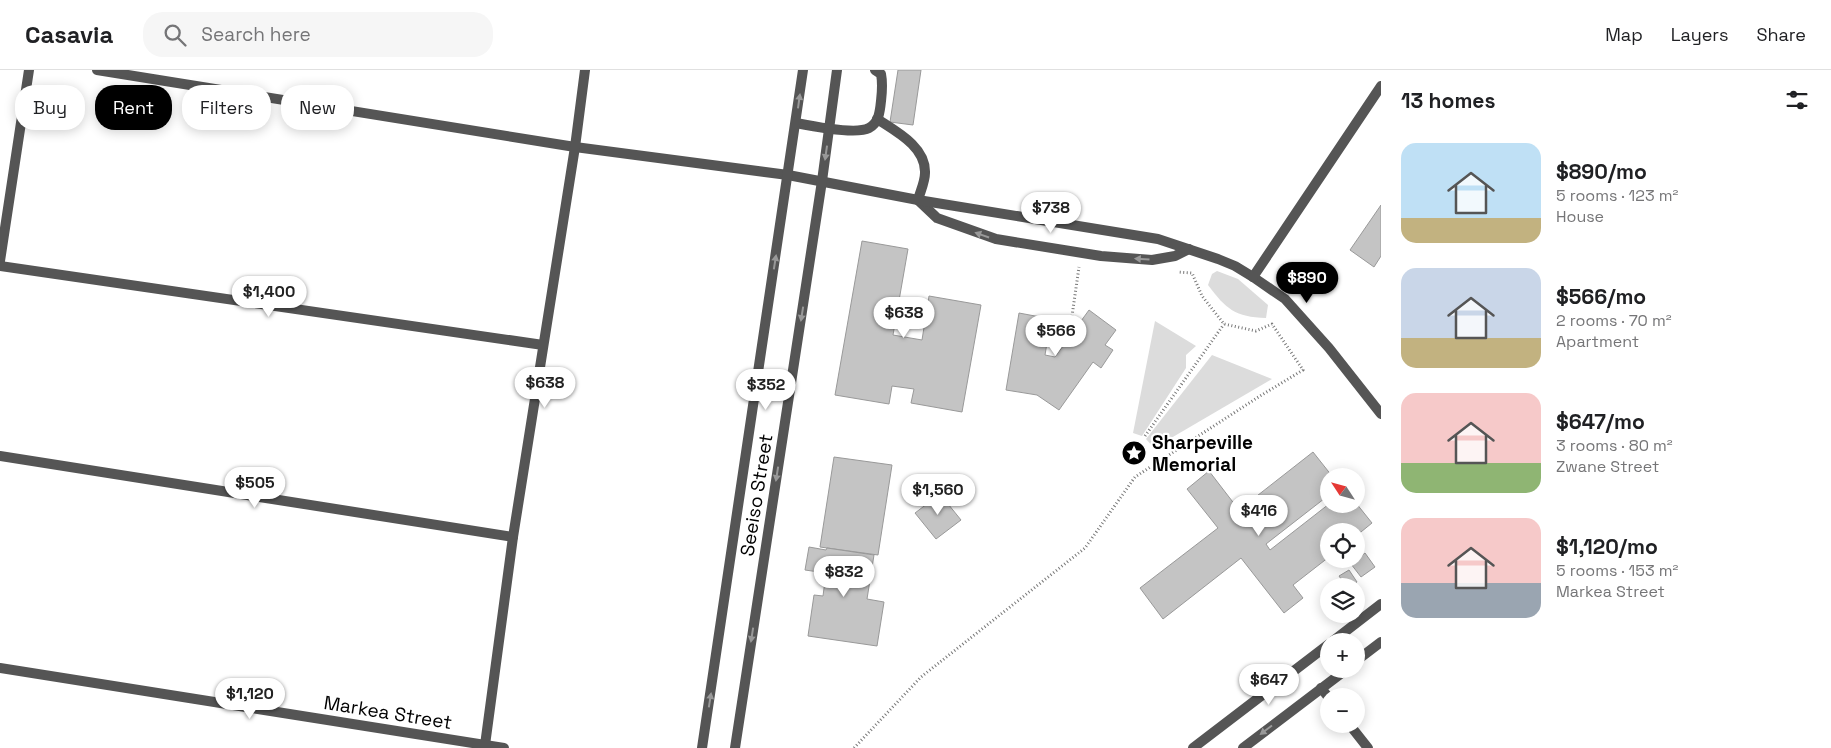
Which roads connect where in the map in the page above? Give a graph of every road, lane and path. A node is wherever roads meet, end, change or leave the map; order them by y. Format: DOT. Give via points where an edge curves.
graph roads {
  1 [pos="29,70"];
  2 [pos="97,70"];
  3 [pos="585,70"];
  4 [pos="803,70"];
  5 [pos="837,70"];
  6 [pos="875,70"];
  7 [pos="1381,86"];
  8 [pos="877,119"];
  9 [pos="796,123"];
  10 [pos="829,129"];
  11 [pos="575,147"];
  12 [pos="788,175"];
  13 [pos="822,181"];
  14 [pos="918,200"];
  15 [pos="1189,250"];
  16 [pos="0,261"];
  17 [pos="0,266"];
  18 [pos="1088,268"];
  19 [pos="1173,272"];
  20 [pos="1253,277"];
  21 [pos="1071,323"];
  22 [pos="1224,324"];
  23 [pos="543,346"];
  24 [pos="1381,414"];
  25 [pos="1145,436"];
  26 [pos="0,456"];
  27 [pos="513,537"];
  28 [pos="1381,604"];
  29 [pos="1343,633"];
  30 [pos="1381,642"];
  31 [pos="1320,651"];
  32 [pos="1365,654"];
  33 [pos="0,668"];
  34 [pos="1334,678"];
  35 [pos="1321,688"];
  36 [pos="1320,689"];
  37 [pos="1356,733"];
  38 [pos="485,745"];
  39 [pos="504,748"];
  40 [pos="702,748"];
  41 [pos="735,748"];
  42 [pos="854,748"];
  43 [pos="1193,748"];
  44 [pos="1242,748"];
  45 [pos="1368,748"];
  1 -- 16 [label="street"];
  2 -- 11 [label="street"];
  3 -- 11 [label="street"];
  9 -- 4 [label="street, Seeiso Street, one-way"];
  5 -- 10 [label="street, Seeiso Street"];
  6 -- 8 [label="street" via="881,74 883,83"];
  7 -- 20 [label="street"];
  8 -- 10 [label="street" via="868,128"];
  8 -- 14 [label="street" via="913,145 923,159 925,174"];
  9 -- 10 [label="street"];
  9 -- 12 [label="street, Seeiso Street"];
  10 -- 13 [label="street, Seeiso Street, one-way"];
  11 -- 12 [label="street"];
  11 -- 23 [label="street"];
  12 -- 13 [label="street"];
  40 -- 12 [label="street, Seeiso Street, one-way"];
  13 -- 14 [label="street"];
  13 -- 41 [label="street, Seeiso Street, one-way"];
  14 -- 15 [label="street" via="1141,235"];
  15 -- 14 [label="street, one-way" via="1152,260 1101,256 996,239 937,218"];
  15 -- 20 [label="street" via="1218,258"];
  17 -- 23 [label="street"];
  18 -- 21 [label="path" via="1079,267"];
  19 -- 22 [label="path" via="1192,273 1202,296"];
  20 -- 24 [label="street" via="1285,299"];
  22 -- 25 [label="path"];
  22 -- 42 [label="path" via="1256,331 1272,324 1303,370 1135,477 1085,548 921,677"];
  23 -- 27 [label="street"];
  26 -- 27 [label="street"];
  27 -- 38 [label="street"];
  28 -- 29 [label="street"];
  30 -- 32 [label="street"];
  31 -- 43 [label="street"];
  33 -- 38 [label="street, Markea Street"];
  34 -- 35 [label="street"];
  36 -- 44 [label="street, one-way"];
  37 -- 45 [label="street"];
  38 -- 39 [label="street, Markea Street"];
}
